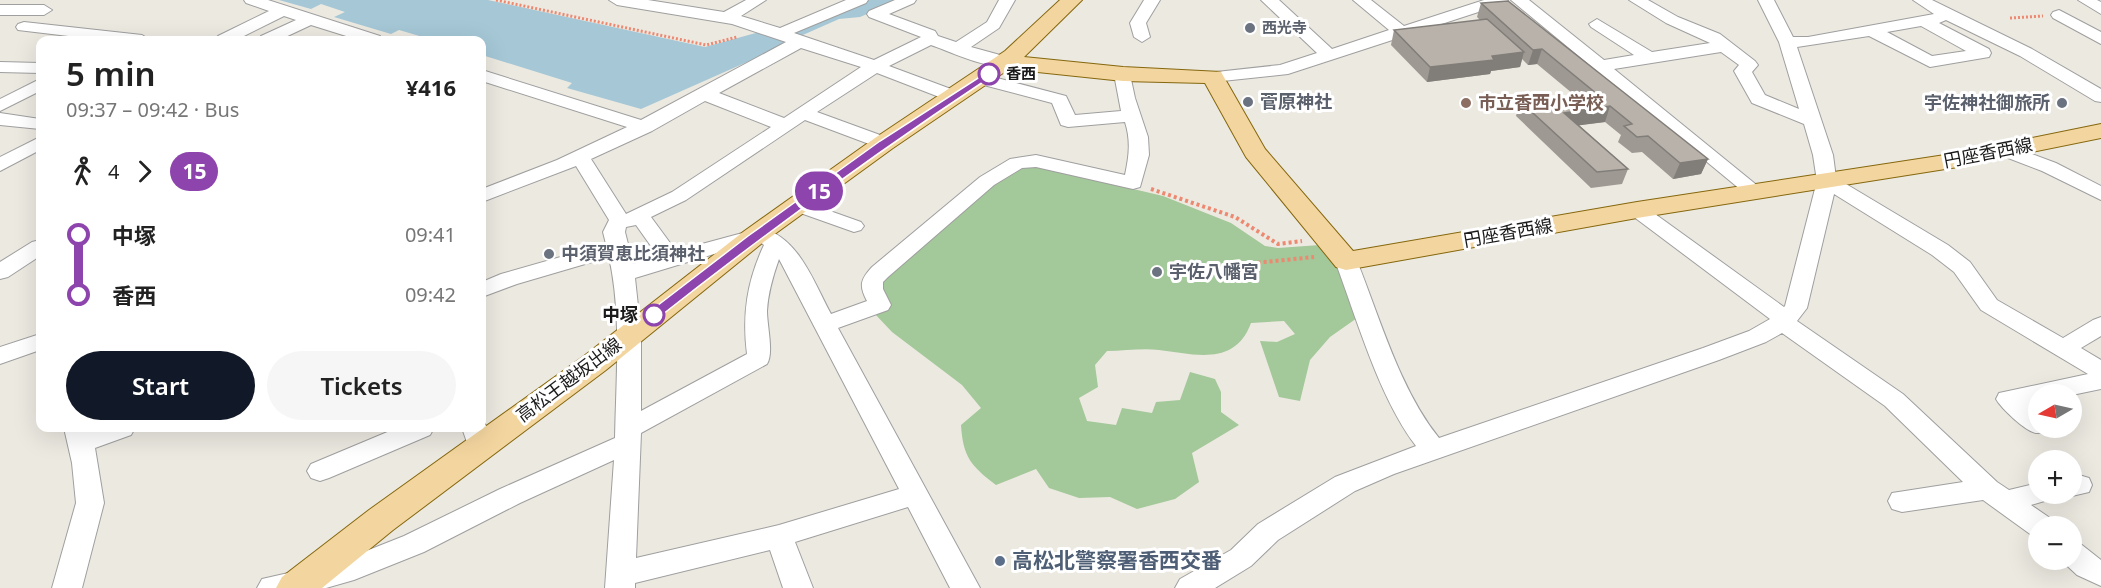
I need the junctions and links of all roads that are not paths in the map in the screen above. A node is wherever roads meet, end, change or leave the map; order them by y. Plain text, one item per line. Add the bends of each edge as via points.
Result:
1 (252, 0) edge
2 (617, 0) edge
3 (758, 0) edge
4 (860, 0) edge
5 (908, 0) edge
6 (1007, 0) edge
7 (1072, 0) edge
8 (1152, 0) edge
9 (1269, 0) edge
10 (1361, 0) edge
11 (1500, 0) edge
12 (1519, 0) edge
13 (1637, 0) edge
14 (1766, 0) edge
15 (1922, 0) edge
16 (2048, 0) edge
17 (2086, 0) edge
18 (2101, 9) edge
19 (0, 10) edge
20 (44, 10) dead end
21 (281, 11) junction
22 (1947, 17) junction
23 (726, 18) junction
24 (308, 20) junction
25 (1925, 22) junction
26 (1597, 24) dead end
27 (24, 27) dead end
28 (1662, 29) dead end
29 (1872, 31) junction
30 (1403, 33) junction
31 (785, 35) junction
32 (106, 36) edge
33 (232, 36) edge
34 (275, 36) edge
35 (361, 36) edge
36 (1142, 37) dead end
37 (2100, 38) edge
38 (930, 39) junction
39 (1787, 42) junction
40 (1724, 46) junction
41 (958, 49) junction
42 (1695, 50) junction
43 (1330, 56) junction
44 (1649, 58) junction
45 (1005, 62) junction
46 (875, 66) junction
47 (1599, 66) junction
48 (0, 67) edge
49 (36, 69) edge
50 (1122, 74) junction
51 (486, 76) edge
52 (1213, 77) junction
53 (982, 79) junction
54 (36, 86) edge
55 (704, 94) junction
56 (953, 96) junction
57 (2101, 97) edge
58 (0, 106) edge
59 (802, 113) junction
60 (1131, 117) junction
61 (0, 118) edge
62 (1812, 121) junction
63 (36, 123) edge
64 (784, 125) junction
65 (645, 127) junction
66 (2101, 131) edge
67 (884, 143) junction
68 (36, 146) edge
69 (2002, 149) junction
70 (581, 158) junction
71 (0, 165) edge
72 (1827, 181) junction
73 (1754, 191) junction
74 (486, 194) edge
75 (2101, 194) edge
76 (799, 206) junction
77 (1637, 210) junction
78 (630, 218) junction
79 (854, 226) dead end
80 (763, 238) junction
81 (616, 248) junction
82 (36, 249) edge
83 (1339, 251) junction
84 (36, 259) edge
85 (672, 260) junction
86 (2, 270) edge
87 (624, 274) junction
88 (486, 288) edge
89 (1785, 321) junction
90 (825, 324) junction
91 (2101, 325) edge
92 (629, 334) junction
93 (36, 343) edge
94 (2064, 348) junction
95 (0, 356) edge
96 (2101, 371) edge
97 (2101, 380) edge
98 (2081, 384) edge
99 (2028, 395) edge
100 (2028, 416) edge
101 (97, 432) edge
102 (412, 432) edge
103 (486, 432) edge
104 (79, 435) edge
105 (628, 436) junction
106 (478, 437) edge
107 (1434, 450) junction
108 (320, 471) dead end
109 (917, 494) junction
110 (2028, 494) edge
111 (1998, 495) junction
112 (1902, 501) dead end
113 (2028, 517) edge
114 (779, 536) junction
115 (2082, 563) edge
116 (2101, 574) edge
117 (621, 581) edge
118 (300, 584) edge
119 (67, 588) edge
120 (272, 588) edge
121 (798, 588) edge
122 (965, 588) edge
123 (1190, 588) edge

1 - 21 street
2 - 23 street
3 - 23 street
4 - 31 street
5 - 38 street via 875,14 929,34
6 - 41 street via 993,25
7 - 45 main road, 高松王越坂出線
8 - 36 street via 1138,22
9 - 43 street via 1290,15
10 - 30 street
11 - 30 street
12 - 47 street
13 - 40 street
14 - 39 street
15 - 22 street
16 - 37 street
17 - 18 street
19 - 20 street
21 - 24 street
21 - 33 street
22 - 25 street
22 - 57 street via 1999,38
23 - 31 street
24 - 34 street
24 - 35 street
25 - 29 street
25 - 29 street via 1983,52 1930,62
26 - 44 street
27 - 32 street
28 - 42 street
29 - 39 street
30 - 43 street
31 - 46 street
31 - 55 street
38 - 41 street
38 - 46 street
39 - 62 street
40 - 42 street
40 - 62 street via 1749,65 1743,71 1758,99
41 - 45 street
42 - 44 street
43 - 52 street via 1282,70
44 - 47 street
45 - 50 main road
45 - 53 main road, 高松王越坂出線
46 - 56 street
46 - 59 street
47 - 73 street
48 - 49 street
50 - 52 main road
50 - 60 street
51 - 65 street
52 - 83 main road via 1255,152
53 - 56 main road, 高松王越坂出線
53 - 60 street via 1060,100 1068,121
54 - 58 street
55 - 64 street
55 - 65 street
56 - 67 main road, 高松王越坂出線
59 - 64 street
59 - 67 street
60 - 90 street via 1139,137 1133,183 1036,161 1006,167 879,272 872,281 872,290 880,305
61 - 63 street
62 - 72 street
64 - 78 street via 679,196
65 - 70 street
66 - 69 main road, 円座香西線
67 - 76 main road, 高松王越坂出線
68 - 71 street
69 - 72 main road, 円座香西線
69 - 75 street via 2049,167
70 - 74 street
70 - 78 street
72 - 73 main road, 円座香西線
72 - 89 street via 1796,308
72 - 94 street via 1941,250 1962,267 1989,306
73 - 77 main road, 円座香西線
76 - 79 street
76 - 80 main road, 高松王越坂出線
77 - 83 main road, 円座香西線
77 - 89 street
78 - 81 street via 615,226
78 - 85 street
80 - 85 street
80 - 90 street via 789,257
80 - 92 main road, 高松王越坂出線
80 - 105 street via 767,260 757,294 754,326 759,358
81 - 87 street
81 - 88 street
82 - 86 street
83 - 107 street via 1414,425
84 - 86 street
85 - 87 street
87 - 92 street
89 - 107 street via 1711,354
89 - 111 street via 1894,400
90 - 109 street
91 - 94 street
92 - 103 main road, 高松王越坂出線 via 595,363
92 - 105 street
93 - 95 street
94 - 96 street
97 - 98 street
99 - 100 street via 2008,399
101 - 104 street
102 - 108 street
104 - 119 street via 90,503
105 - 117 street
105 - 118 street via 414,544 344,572
106 - 118 main road, 高松王越坂出線
107 - 123 street via 1344,484 1268,532 1241,558
109 - 114 street
109 - 122 street
110 - 111 street
111 - 112 street
111 - 113 street
114 - 117 street
114 - 121 street
115 - 116 street
118 - 120 street

